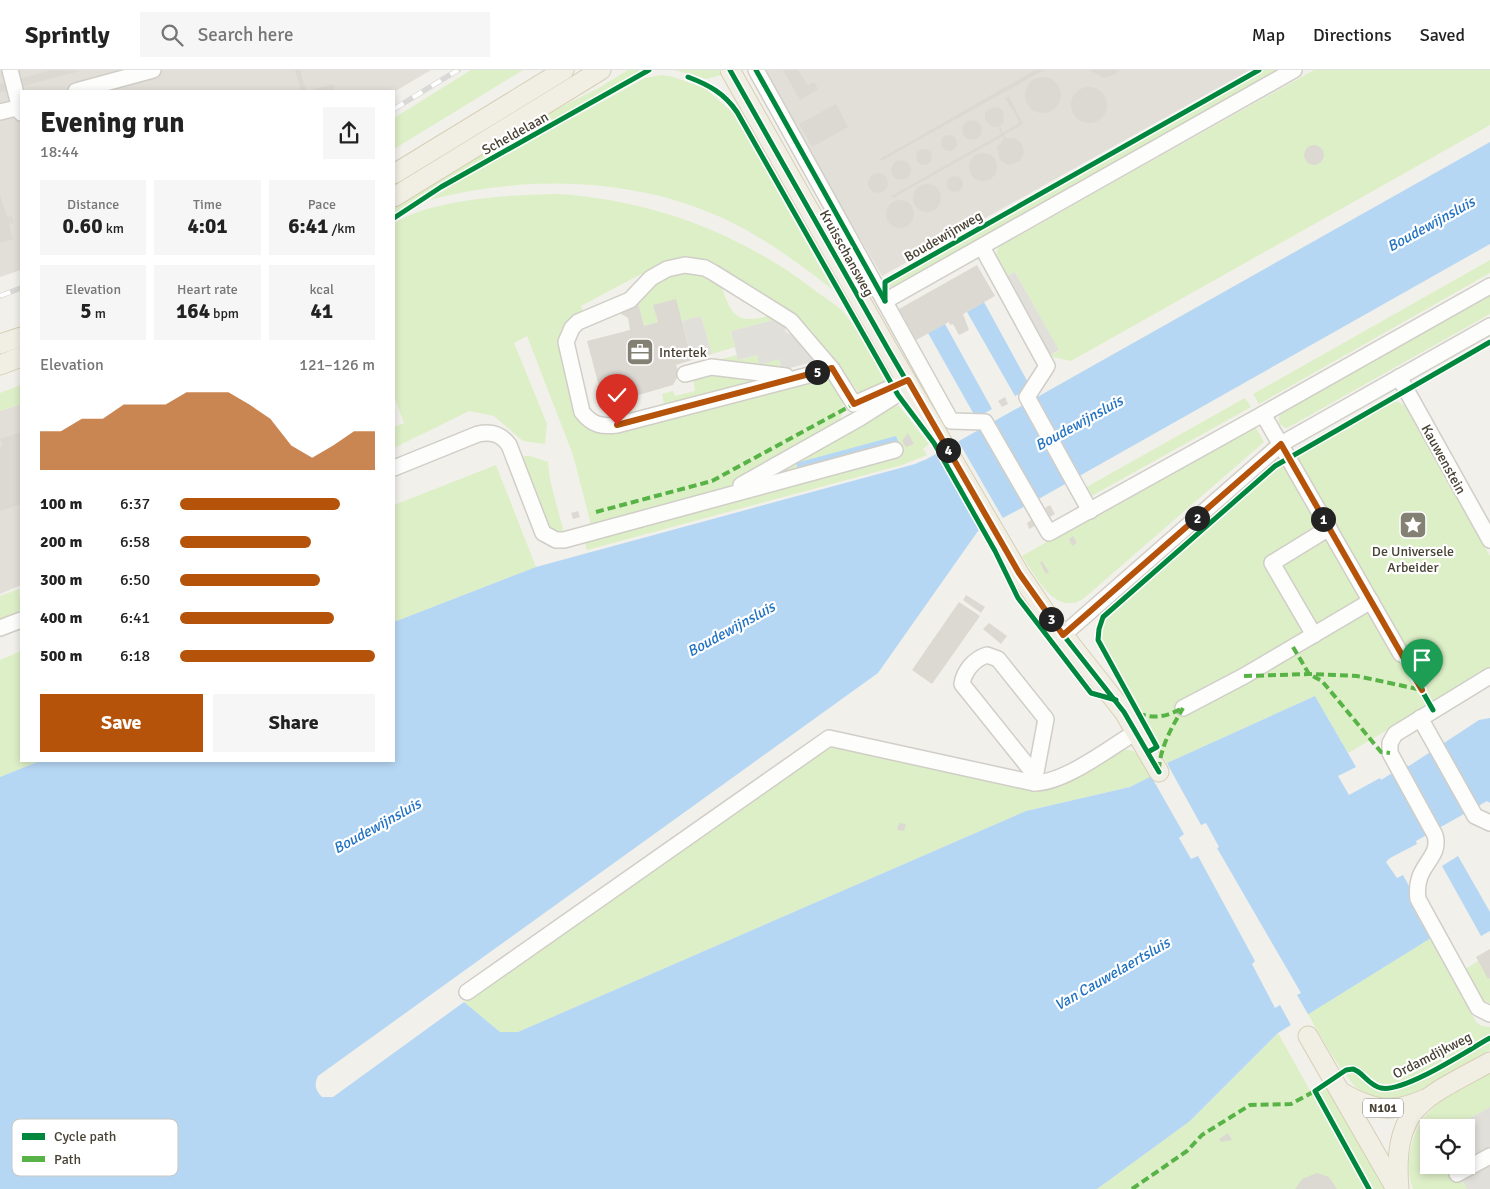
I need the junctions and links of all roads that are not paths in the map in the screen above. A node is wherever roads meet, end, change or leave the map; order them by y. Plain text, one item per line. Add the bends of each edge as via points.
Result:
1 (10, 70) edge
2 (153, 70) edge
3 (564, 70) edge
4 (602, 70) edge
5 (756, 70) edge
6 (1294, 70) edge
7 (734, 71) edge
8 (80, 90) edge
9 (20, 105) edge
10 (20, 109) edge
11 (0, 112) edge
12 (395, 173) edge
13 (395, 196) edge
14 (982, 247) junction
15 (1490, 286) edge
16 (884, 301) junction
17 (1490, 326) edge
18 (20, 336) edge
19 (0, 344) edge
20 (20, 357) edge
21 (0, 365) edge
22 (832, 368) junction
23 (685, 374) dead end
24 (795, 377) junction
25 (1399, 377) junction
26 (910, 383) junction
27 (1263, 414) junction
28 (1281, 444) junction
29 (895, 450) dead end
30 (395, 468) edge
31 (723, 495) junction
32 (1090, 511) junction
33 (1329, 528) junction
34 (1490, 540) edge
35 (1371, 601) junction
36 (20, 620) edge
37 (0, 628) edge
38 (1314, 634) junction
39 (1063, 635) junction
40 (1401, 654) dead end
41 (1490, 676) edge
42 (1182, 708) dead end
43 (1420, 718) junction
44 (1136, 732) junction
45 (1159, 772) dead end
46 (1035, 779) junction
47 (1490, 823) edge
48 (467, 992) dead end
49 (1490, 1014) edge
50 (1308, 1036) dead end
51 (1490, 1062) edge
52 (1341, 1092) junction
53 (1426, 1098) junction
54 (1490, 1156) edge
55 (1475, 1164) edge
56 (1398, 1189) edge

1 - 9 street
2 - 8 street
3 - 12 main road, Scheldelaan
4 - 13 main road, Scheldelaan
5 - 16 street
6 - 14 street, Boudewijnweg
7 - 26 main road, Kruisschansweg via 876,328
10 - 11 street
14 - 16 street, Boudewijnweg
14 - 32 street via 1047,366 1026,397
15 - 27 street
16 - 32 street via 951,420 985,422 1049,534
17 - 25 street
18 - 19 main road
20 - 21 main road
22 - 24 street
22 - 24 street via 803,333 777,311 705,268 685,265 658,273 630,300 578,322 566,342 582,412 588,420 605,426
22 - 26 street via 854,404
23 - 24 street via 711,367
25 - 28 street
25 - 34 street, Kauwenstein
26 - 31 street via 860,418
26 - 39 main road, Kruisschansweg via 1003,546
27 - 28 street
27 - 32 street
28 - 33 street
28 - 39 street
29 - 31 street
30 - 31 street via 478,434 503,437 509,445 540,528 556,540
33 - 35 street
33 - 38 street via 1272,563
35 - 38 street
35 - 40 street
36 - 37 street
38 - 42 street
39 - 44 main road, Kruisschansweg via 1116,700
41 - 43 street
43 - 47 street via 1475,816
43 - 49 street via 1395,734 1390,743 1390,753 1437,843 1420,872 1416,887 1418,899 1478,1008
44 - 45 main road, Kruisschansweg
44 - 46 street via 1061,777 1043,783
46 - 46 street via 1046,719 998,659 994,656 981,657 967,670 962,684
46 - 48 street via 828,738
50 - 52 main road
51 - 53 main road, N101
52 - 53 main road, N101 via 1370,1107 1386,1109 1400,1108
52 - 56 main road
53 - 56 main road, N101 via 1406,1125 1400,1140
54 - 55 street

